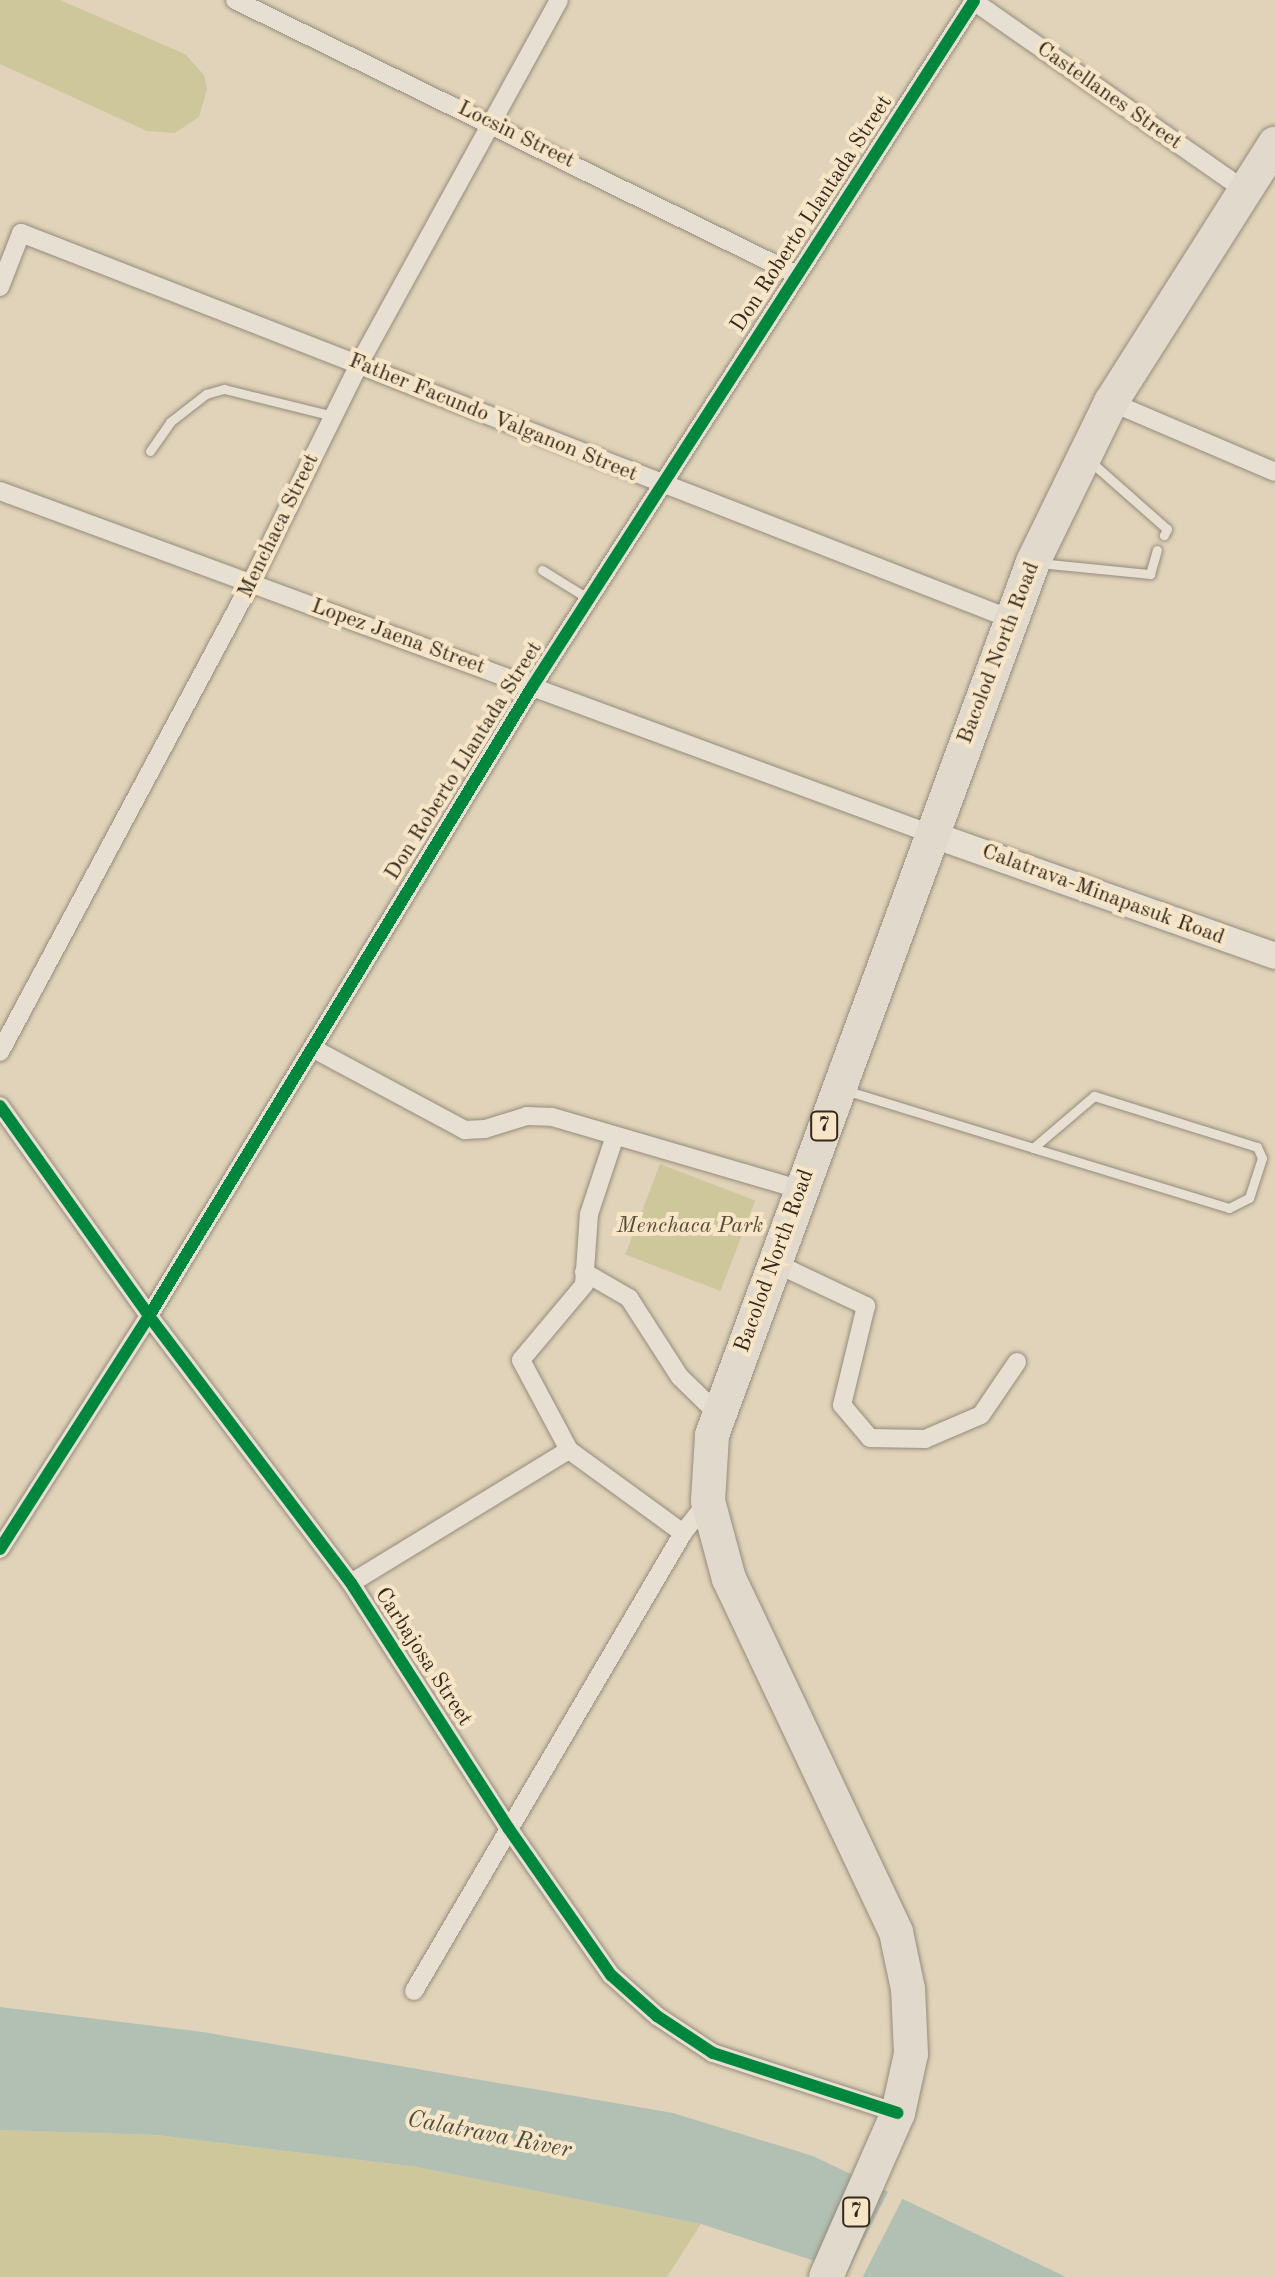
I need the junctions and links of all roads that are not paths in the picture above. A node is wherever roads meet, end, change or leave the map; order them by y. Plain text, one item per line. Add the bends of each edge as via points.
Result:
1 (235, 0) edge
2 (559, 0) edge
3 (973, 1) edge
4 (490, 121) junction
5 (1275, 144) edge
6 (1246, 191) junction
7 (795, 274) junction
8 (0, 287) edge
9 (359, 364) junction
10 (1111, 402) junction
11 (333, 416) junction
12 (150, 451) dead end
13 (1083, 454) junction
14 (1275, 472) edge
15 (661, 486) junction
16 (0, 491) edge
17 (1164, 535) dead end
18 (1157, 550) dead end
19 (1033, 562) junction
20 (542, 570) dead end
21 (251, 583) junction
22 (589, 599) junction
23 (1011, 619) junction
24 (532, 687) junction
25 (931, 834) junction
26 (1275, 956) edge
27 (312, 1048) junction
28 (0, 1052) edge
29 (838, 1088) junction
30 (0, 1106) edge
31 (615, 1136) junction
32 (1033, 1148) junction
33 (801, 1190) junction
34 (775, 1263) junction
35 (584, 1272) junction
36 (149, 1316) junction
37 (1017, 1362) dead end
38 (719, 1415) junction
39 (569, 1450) junction
40 (708, 1501) junction
41 (683, 1533) junction
42 (0, 1549) edge
43 (351, 1583) junction
44 (509, 1829) junction
45 (414, 1991) dead end
46 (898, 2113) junction
47 (826, 2277) edge

1 - 4 street, Locsin Street
2 - 4 street, Menchaca Street
3 - 6 street, Castellanes Street
3 - 7 street, Don Roberto Llantada Street
4 - 7 street, Locsin Street
4 - 9 street, Menchaca Street
5 - 6 highway, Bacolod North Road / 7
6 - 10 highway, Bacolod North Road / 7
7 - 15 street, Don Roberto Llantada Street
8 - 9 street, Father Facundo Valganon Street via 21,233
9 - 11 street, Menchaca Street
9 - 15 street, Father Facundo Valganon Street
10 - 13 highway, Bacolod North Road / 7
10 - 14 street
11 - 12 lane via 224,389 206,394 170,422
11 - 21 street, Menchaca Street
13 - 17 lane via 1167,529
13 - 19 highway, Bacolod North Road / 7
15 - 22 street, Don Roberto Llantada Street
15 - 23 street, Father Facundo Valganon Street
16 - 21 street, Lopez Jaena Street
18 - 19 lane via 1150,574
19 - 23 highway, Bacolod North Road / 7
20 - 22 lane
21 - 24 street, Lopez Jaena Street
21 - 28 street, Menchaca Street
22 - 24 street, Don Roberto Llantada Street
23 - 25 highway, Bacolod North Road / 7
24 - 25 street, Lopez Jaena Street
24 - 27 street, Don Roberto Llantada Street
25 - 26 main road, Calatrava-Minapasuk Road
25 - 29 highway, Bacolod North Road / 7
27 - 31 street via 465,1130 527,1116 552,1117
27 - 36 street, Don Roberto Llantada Street
29 - 32 lane
29 - 33 highway, Bacolod North Road / 7
30 - 36 street, Carbajosa Street
31 - 33 street
31 - 35 street via 589,1214
32 - 32 lane via 1229,1208 1249,1198 1262,1158 1257,1147 1094,1096
33 - 34 highway, Bacolod North Road / 7
34 - 37 street via 866,1306 842,1405 870,1438 925,1439 981,1415
34 - 38 highway, Bacolod North Road / 7
35 - 38 street via 629,1298 680,1377
35 - 39 street via 584,1285 521,1360
36 - 42 street, Don Roberto Llantada Street
36 - 43 street, Carbajosa Street
38 - 40 highway, Bacolod North Road / 7 via 712,1435
39 - 41 street
39 - 43 street
40 - 41 street
40 - 46 highway, Bacolod North Road / 7 via 729,1579 896,1932 908,1989 911,2054
41 - 44 street
43 - 44 street, Carbajosa Street
44 - 45 street
44 - 46 street, Carbajosa Street via 611,1975 657,2016 713,2053
46 - 47 highway, Bacolod North Road / 7

